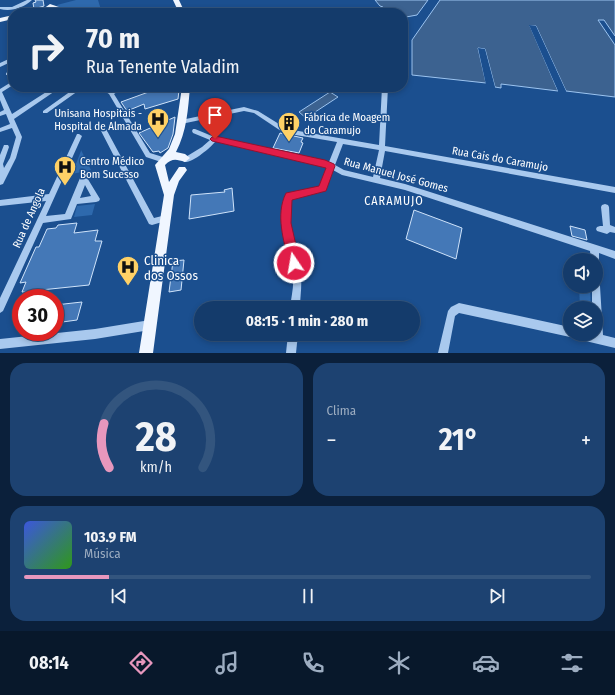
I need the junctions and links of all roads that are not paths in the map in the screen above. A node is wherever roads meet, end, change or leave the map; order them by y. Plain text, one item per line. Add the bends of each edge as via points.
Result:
1 (30, 0) edge
2 (12, 8) edge
3 (0, 92) edge
4 (50, 92) edge
5 (74, 92) edge
6 (185, 92) edge
7 (385, 92) edge
8 (111, 93) edge
9 (8, 112) junction
10 (45, 112) dead end
11 (0, 114) edge
12 (11, 118) junction
13 (181, 122) junction
14 (14, 125) junction
15 (102, 127) dead end
16 (0, 130) edge
17 (195, 131) dead end
18 (79, 136) dead end
19 (215, 139) junction
20 (178, 140) junction
21 (341, 141) junction
22 (6, 148) dead end
23 (382, 149) junction
24 (164, 162) junction
25 (184, 163) junction
26 (331, 166) junction
27 (1, 180) edge
28 (376, 180) junction
29 (615, 190) edge
30 (169, 195) junction
31 (51, 197) junction
32 (75, 201) dead end
33 (0, 203) edge
34 (605, 207) dead end
35 (166, 218) junction
36 (40, 220) junction
37 (615, 230) edge
38 (594, 248) junction
39 (594, 253) edge
40 (615, 255) edge
41 (295, 301) edge
42 (0, 308) edge
43 (150, 325) junction
44 (563, 330) edge
45 (292, 341) edge
46 (603, 341) edge
47 (0, 344) edge
48 (615, 346) edge
49 (146, 353) edge
50 (291, 353) edge
51 (444, 353) edge

1 - 2 street
3 - 9 street
4 - 12 street
5 - 10 street
6 - 13 main road
7 - 23 street
8 - 24 street via 146,152 152,158
9 - 11 street
9 - 12 street
12 - 14 street
13 - 20 main road
13 - 21 street, Rua Cais do Caramujo via 252,109 280,129
14 - 16 street
14 - 27 street via 19,137 13,158
15 - 35 street via 152,222
17 - 19 street, Rua Manuel José Gomes
18 - 31 street, Rua de Angola
19 - 25 street
19 - 26 street, Rua Manuel José Gomes
20 - 24 main road
20 - 25 main road
21 - 23 street, Rua Cais do Caramujo
21 - 26 street
22 - 27 street via 0,164
23 - 28 street
23 - 29 street, Rua Cais do Caramujo
24 - 25 main road via 176,155
24 - 25 main road via 165,173 172,174
24 - 30 main road
25 - 30 main road
26 - 28 street, Rua Manuel José Gomes via 342,172
26 - 41 street via 322,189 289,196 287,200 286,223 297,277
28 - 38 street, Rua Manuel José Gomes
30 - 35 main road
31 - 33 street
31 - 36 street, Rua de Angola
32 - 36 street via 68,217
34 - 37 street via 603,228
35 - 43 main road
36 - 42 street, Rua de Angola
38 - 39 street
38 - 40 street, Rua Manuel José Gomes
43 - 47 street via 95,334
43 - 49 main road
44 - 51 street via 459,308 450,314
45 - 50 street
46 - 48 street

